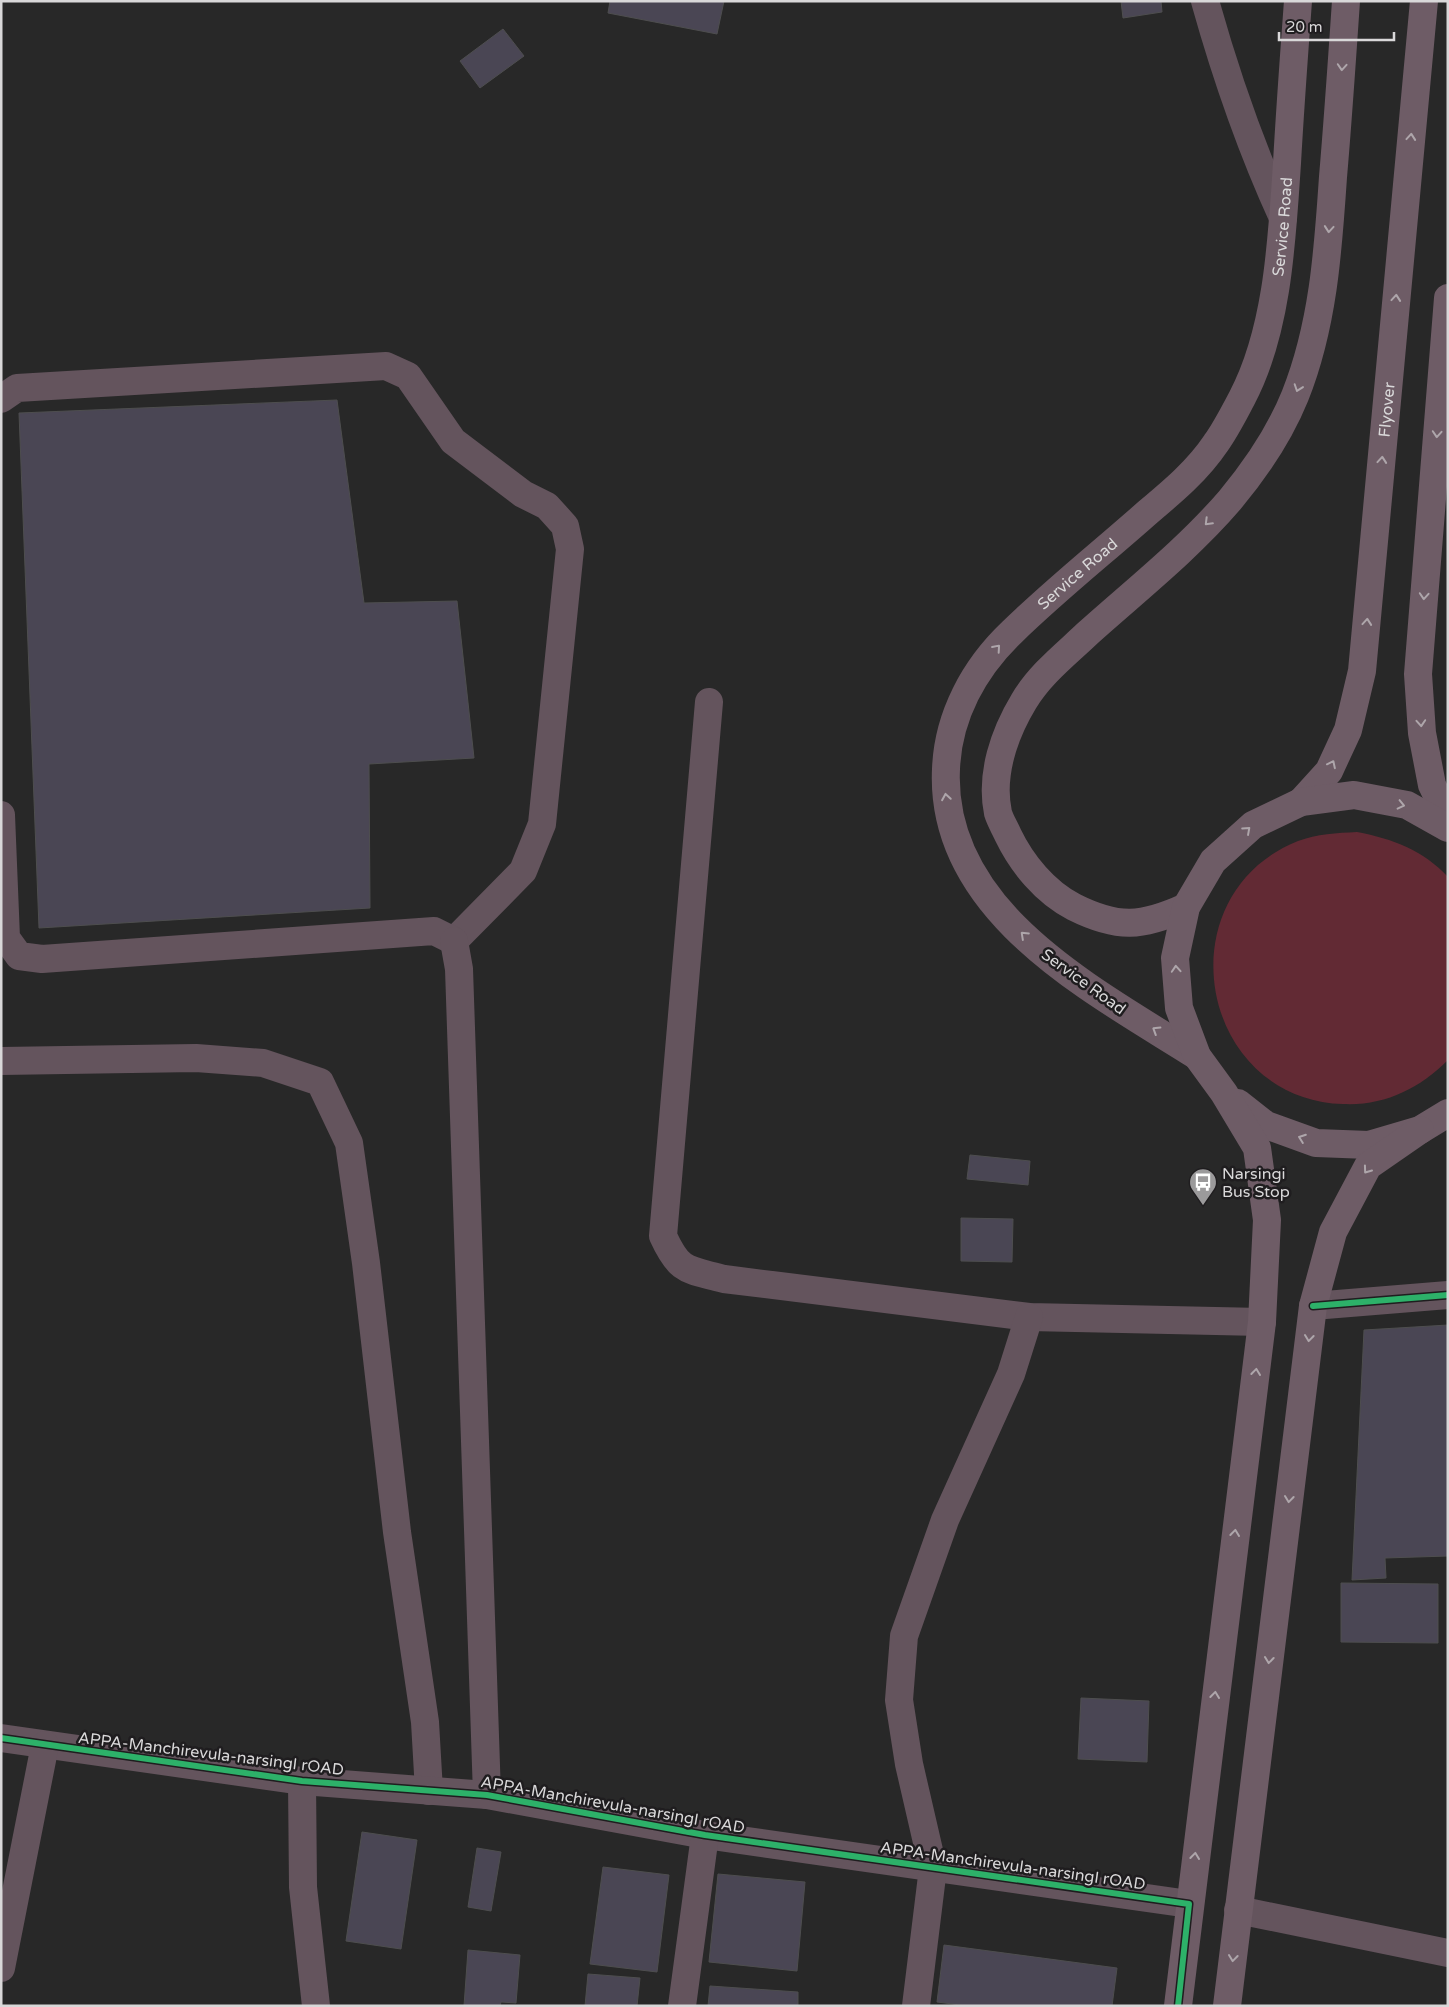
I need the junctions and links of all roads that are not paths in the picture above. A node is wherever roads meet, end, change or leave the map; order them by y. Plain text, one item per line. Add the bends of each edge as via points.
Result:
1 (1205, 1) edge
2 (1298, 1) edge
3 (1346, 1) edge
4 (1424, 1) edge
5 (1283, 218) junction
6 (1448, 298) edge
7 (1, 399) edge
8 (709, 702) dead end
9 (1301, 802) junction
10 (1, 815) edge
11 (1448, 818) edge
12 (1448, 828) edge
13 (1186, 907) junction
14 (454, 941) junction
15 (1197, 1056) junction
16 (1, 1061) edge
17 (1224, 1093) junction
18 (1448, 1113) edge
19 (1420, 1130) junction
20 (1448, 1295) edge
21 (1313, 1306) junction
22 (1029, 1318) junction
23 (1262, 1322) junction
24 (1, 1738) edge
25 (45, 1745) junction
26 (302, 1781) junction
27 (429, 1791) junction
28 (487, 1795) junction
29 (705, 1835) junction
30 (934, 1868) junction
31 (1189, 1904) junction
32 (1238, 1910) junction
33 (1448, 1953) edge
34 (1, 1968) edge
35 (316, 2006) edge
36 (682, 2006) edge
37 (916, 2006) edge
38 (1178, 2006) edge
39 (1227, 2006) edge

1 - 5 street via 1223,66 1256,158
2 - 5 main road, Service Road
3 -> 13 main road via 1324,286 1313,346 1294,398 1266,451 1229,501 1192,539 1049,669 1025,699 1005,739 996,779 999,814 1014,848 1036,878 1062,900 1094,916 1127,924 1158,920
9 -> 4 main road, Flyover via 1329,771 1348,730 1362,671
15 -> 5 main road, Service Road via 1066,971 988,899 967,867 952,829 945,790 947,745 961,702 983,664 1011,632 1183,482 1215,444 1244,394 1264,338
6 -> 11 main road via 1418,674 1422,733 1432,785
7 - 14 street via 17,388 386,366 408,376 454,441 524,494 547,506 565,526 570,549 542,824 523,871
8 - 22 street via 664,1236 674,1259 686,1269 724,1279
9 -> 12 main road via 1354,795 1407,805
13 -> 9 main road via 1213,861 1253,824
10 - 14 street via 6,938 19,956 42,959 434,931
15 -> 13 main road via 1179,1008 1175,958
14 - 28 street via 459,969
15 - 17 main road
16 - 27 street via 196,1058 263,1063 320,1082 349,1143 397,1532 425,1722
19 -> 17 main road via 1369,1145 1316,1143 1266,1125
17 - 23 main road via 1257,1148 1267,1220
18 - 19 main road
19 -> 21 main road via 1368,1166 1333,1232
20 - 21 street
21 -> 32 main road
22 - 23 street
22 - 30 street via 1011,1374 945,1520 904,1636 899,1700 909,1764
31 -> 23 main road
24 - 25 street, APPA-Manchirevula-narsingI rOAD
25 - 26 street, APPA-Manchirevula-narsingI rOAD
25 - 34 street
26 - 27 street, APPA-Manchirevula-narsingI rOAD
26 - 35 street via 303,1887
27 - 28 street, APPA-Manchirevula-narsingI rOAD
28 - 29 street, APPA-Manchirevula-narsingI rOAD
29 - 30 street, APPA-Manchirevula-narsingI rOAD
29 - 36 street
30 - 31 street, APPA-Manchirevula-narsingI rOAD
30 - 37 street
31 - 38 main road
32 - 33 street
32 -> 39 main road

